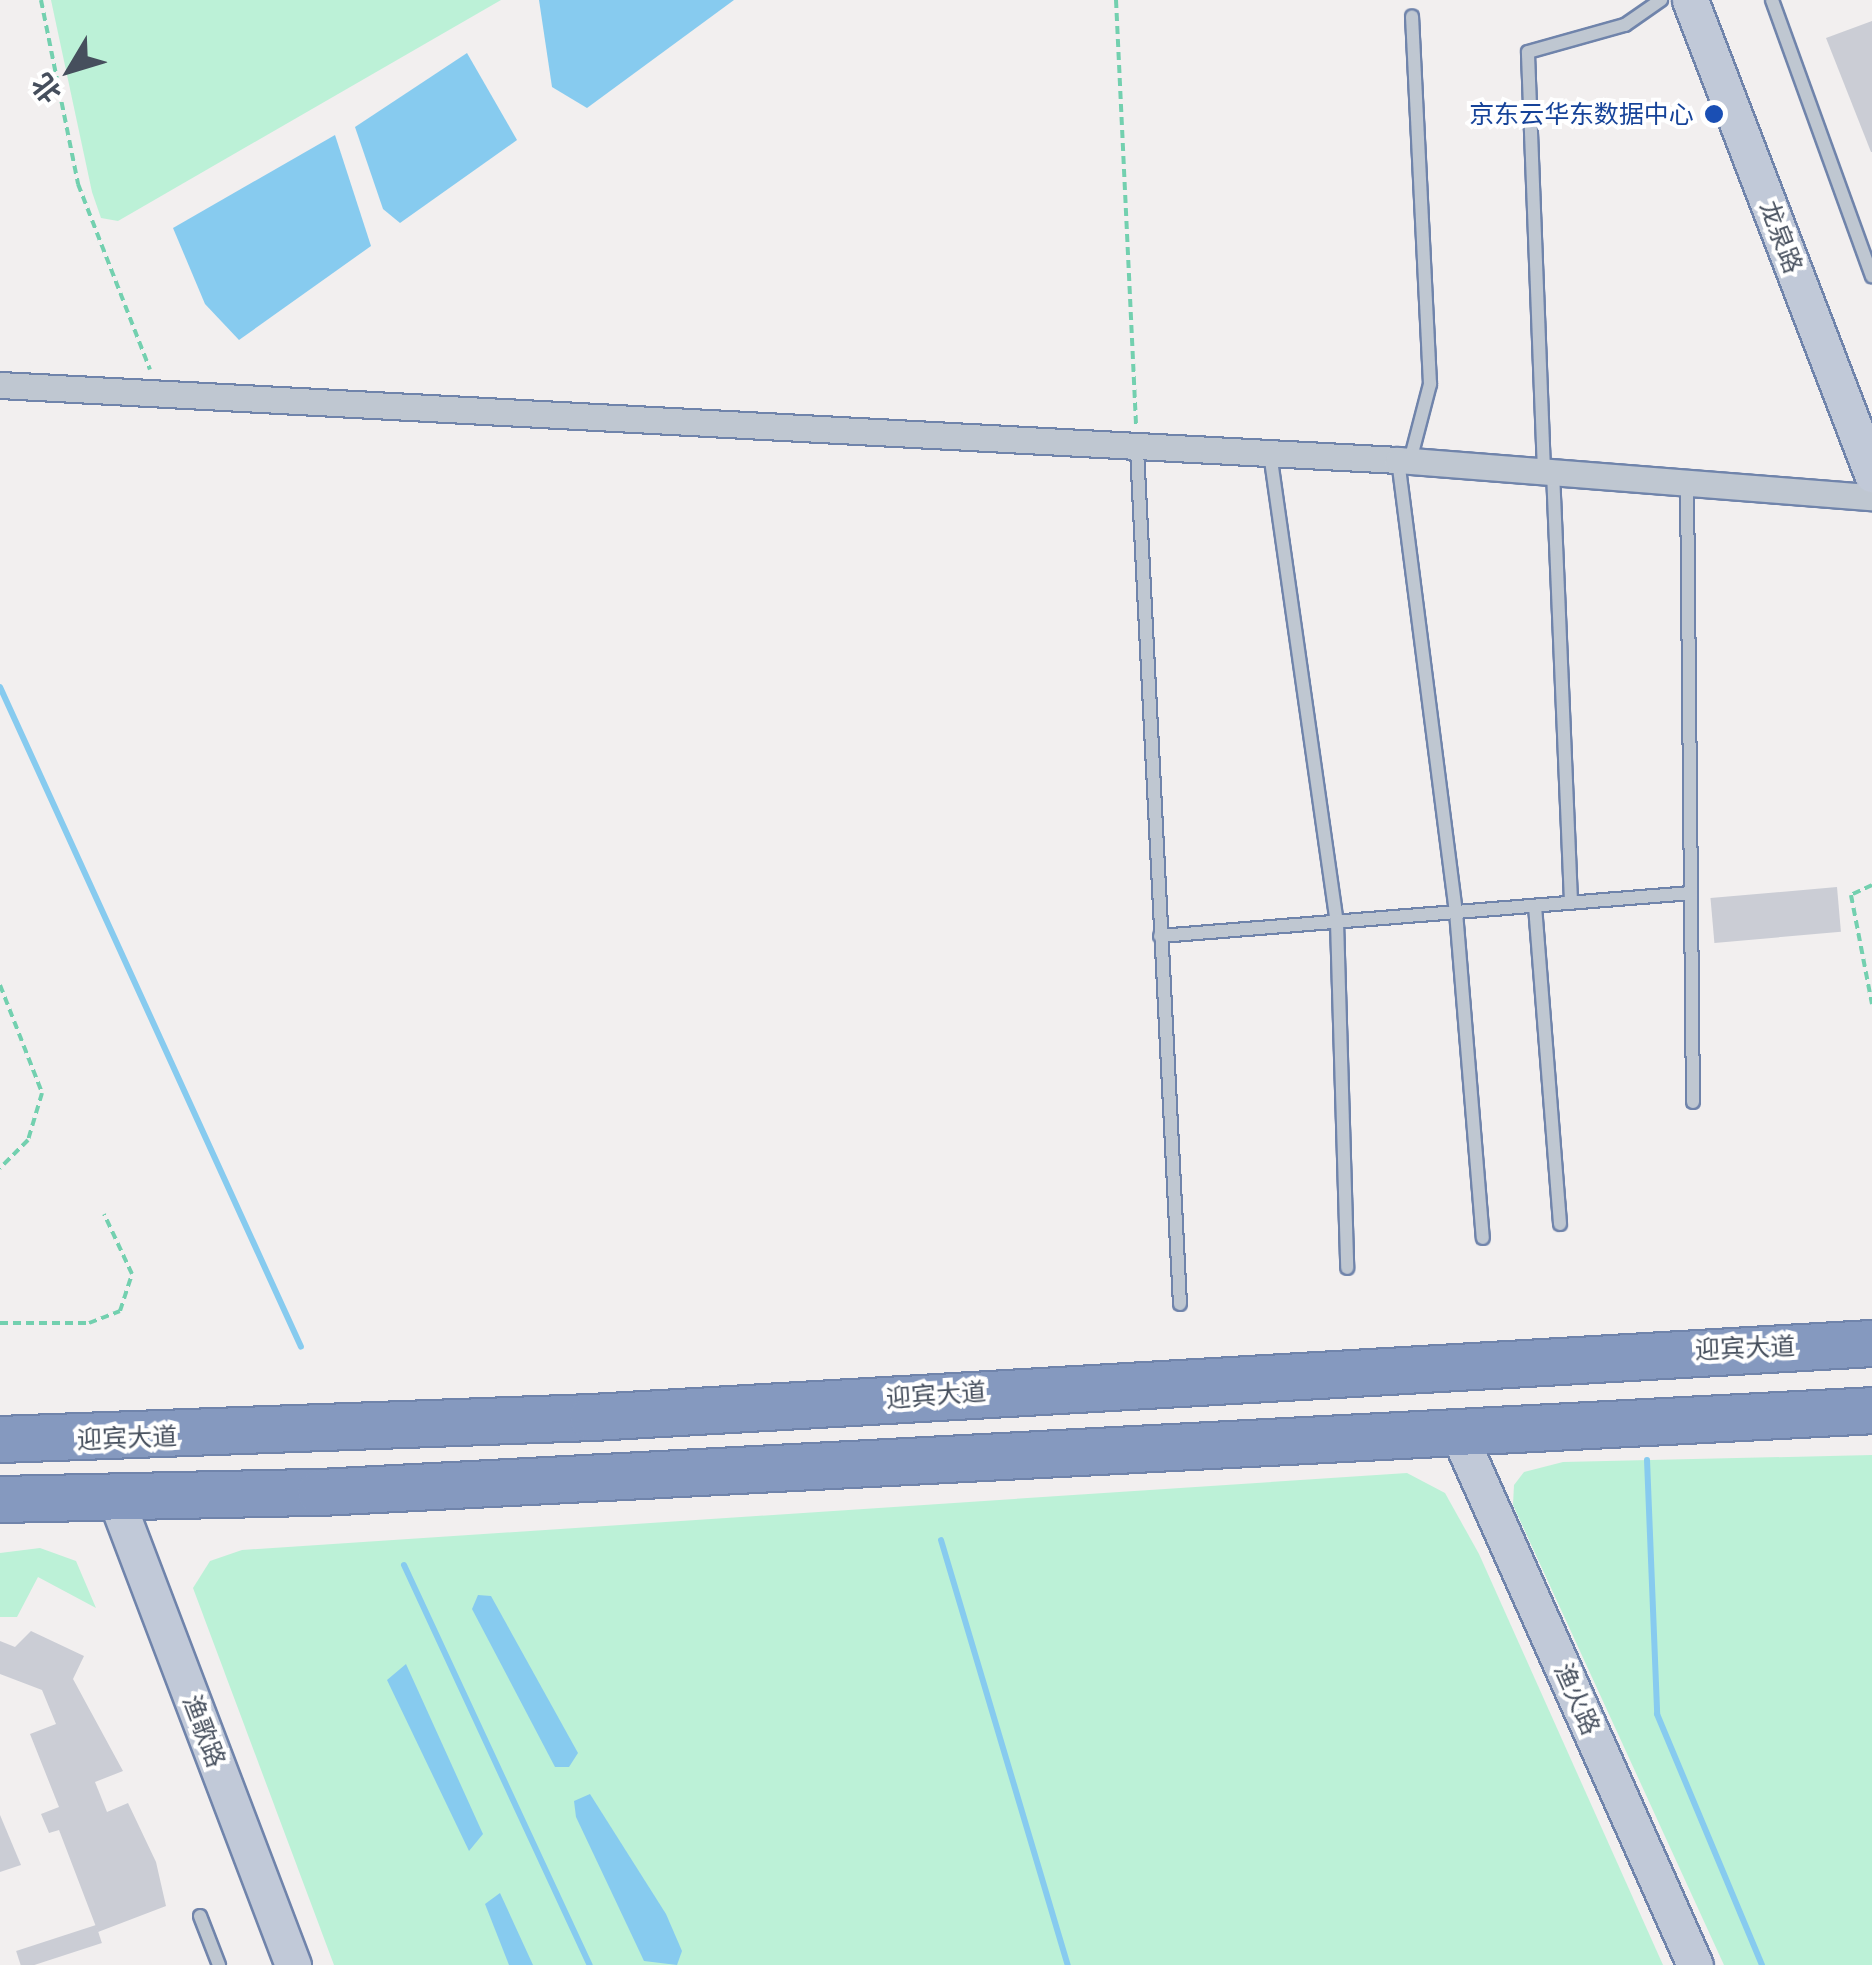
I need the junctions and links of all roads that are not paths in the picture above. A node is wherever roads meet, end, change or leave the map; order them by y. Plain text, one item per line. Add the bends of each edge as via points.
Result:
1 (1661, 0) edge
2 (1690, 0) edge
3 (1772, 0) edge
4 (1412, 16) dead end
5 (1872, 277) edge
6 (0, 385) edge
7 (1865, 434) edge
8 (1137, 450) junction
9 (1270, 453) junction
10 (1404, 460) junction
11 (1548, 472) junction
12 (1872, 474) edge
13 (1687, 482) junction
14 (1872, 496) edge
15 (1691, 894) junction
16 (1571, 903) junction
17 (1535, 906) junction
18 (1456, 912) junction
19 (1336, 922) junction
20 (1160, 936) junction
21 (1693, 1102) dead end
22 (1560, 1224) dead end
23 (1483, 1238) dead end
24 (1347, 1268) dead end
25 (1180, 1304) dead end
26 (1872, 1342) edge
27 (1872, 1410) edge
28 (1458, 1433) junction
29 (0, 1438) edge
30 (115, 1497) junction
31 (0, 1499) edge
32 (200, 1916) dead end
33 (219, 1965) edge
34 (294, 1965) edge
35 (1695, 1965) edge

1 - 11 lane via 1625,25 1528,52
2 - 7 street, 龙泉路
3 - 5 lane
4 - 10 lane via 1430,384
6 - 8 street
7 - 12 street, 龙泉路
8 - 9 street
8 - 20 lane
9 - 10 street
9 - 19 lane
10 - 11 street
10 - 18 lane
11 - 13 street
11 - 16 lane
13 - 14 street
13 - 15 lane
15 - 16 lane
15 - 21 lane
16 - 17 lane
17 - 18 lane
17 - 22 lane
18 - 19 lane
18 - 23 lane
19 - 20 lane
19 - 24 lane
20 - 25 lane
26 - 29 highway, 迎宾大道 via 554,1418
27 - 28 highway
28 - 30 highway
28 - 35 street, 渔火路
30 - 31 highway
30 - 34 street, 渔歌路
32 - 33 lane

